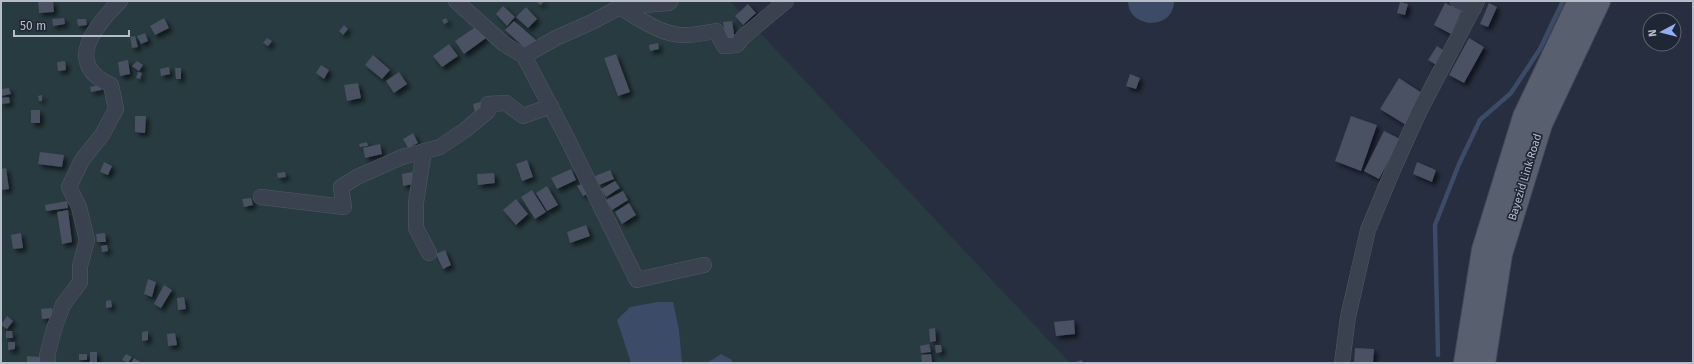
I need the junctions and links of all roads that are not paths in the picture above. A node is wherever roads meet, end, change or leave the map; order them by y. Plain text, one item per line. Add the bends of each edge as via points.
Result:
1 (120, 1) edge
2 (456, 1) edge
3 (671, 1) edge
4 (786, 1) edge
5 (1458, 1) edge
6 (1579, 1) edge
7 (1599, 1) edge
8 (1475, 4) edge
9 (620, 7) junction
10 (524, 56) junction
11 (550, 106) junction
12 (424, 151) junction
13 (261, 197) dead end
14 (429, 253) dead end
15 (704, 265) dead end
16 (48, 363) edge
17 (1342, 363) edge
18 (1465, 363) edge
19 (1484, 363) edge

1 - 16 street via 93,31 86,52 88,66 98,79 111,85 116,108 102,135 82,160 69,187 79,207 87,240 80,266 80,282 64,304 54,329 47,356
2 - 10 street via 504,44
3 - 9 street
4 - 9 street via 737,45 724,46 716,31 684,36 648,24
5 - 8 street
6 - 18 main road, Bayezid Link Road via 1524,117 1483,250
7 - 19 main road, Bayezid Link Road via 1541,124 1501,254
8 - 17 street via 1419,112 1368,230 1348,317
9 - 10 street
10 - 11 street
11 - 12 street via 523,116 506,102 488,104 488,111 465,130 440,147
11 - 15 street via 637,280
12 - 13 street via 402,157 341,187 344,207
12 - 14 street via 416,202 416,228

